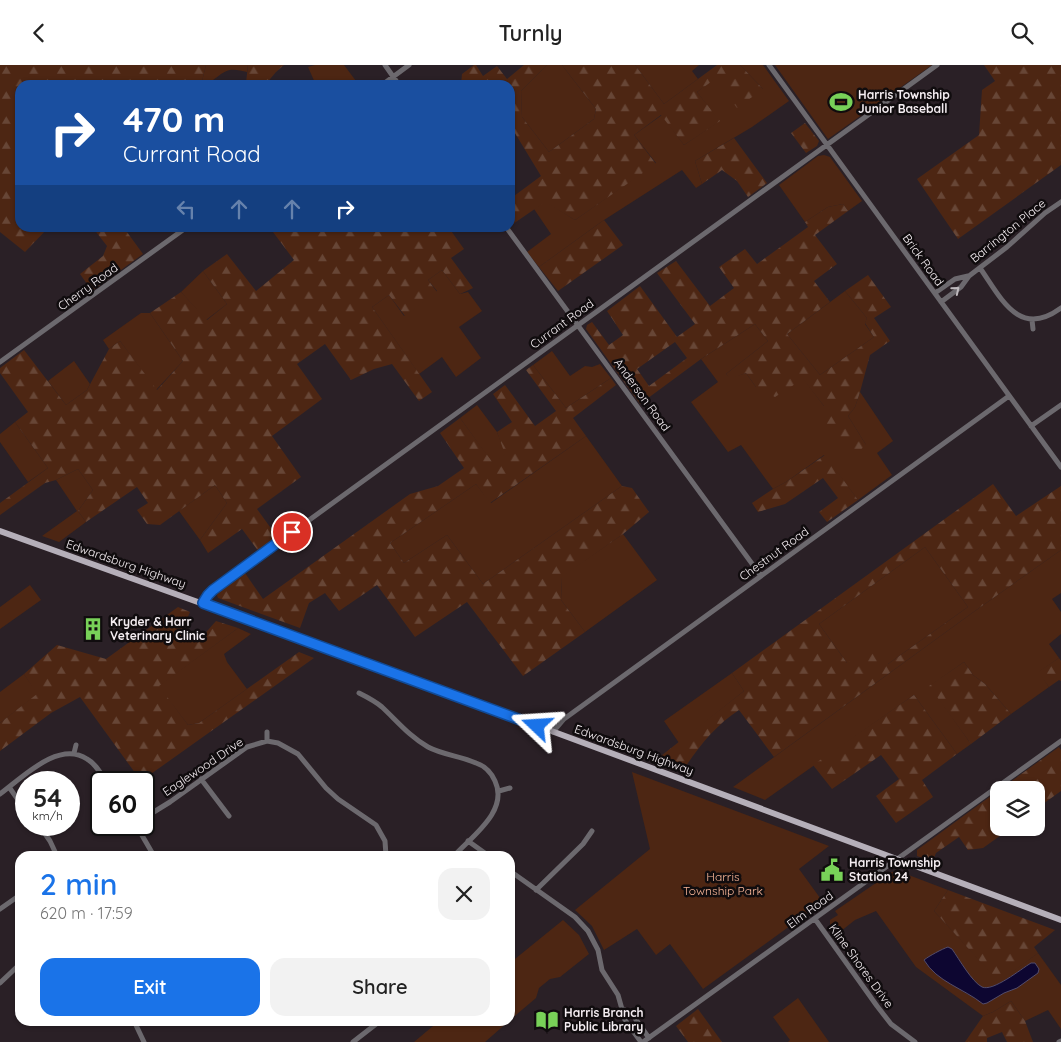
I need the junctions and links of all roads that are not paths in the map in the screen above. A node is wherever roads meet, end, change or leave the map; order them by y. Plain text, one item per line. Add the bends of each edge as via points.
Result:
1 (385, 65) edge
2 (409, 65) edge
3 (769, 65) edge
4 (937, 65) edge
5 (393, 77) junction
6 (389, 80) edge
7 (396, 80) edge
8 (827, 145) junction
9 (1061, 203) edge
10 (180, 232) edge
11 (510, 232) edge
12 (980, 268) junction
13 (969, 276) junction
14 (935, 293) junction
15 (941, 302) junction
16 (1061, 308) edge
17 (1032, 319) junction
18 (578, 325) junction
19 (1033, 329) dead end
20 (0, 362) edge
21 (1009, 396) junction
22 (1061, 405) edge
23 (1031, 426) junction
24 (1061, 467) edge
25 (0, 531) edge
26 (761, 576) junction
27 (203, 603) junction
28 (359, 693) dead end
29 (267, 732) dead end
30 (553, 732) junction
31 (268, 741) junction
32 (1061, 741) edge
33 (76, 745) dead end
34 (74, 753) junction
35 (98, 771) edge
36 (201, 779) junction
37 (9, 787) junction
38 (510, 788) dead end
39 (498, 791) junction
40 (0, 793) edge
41 (15, 795) edge
42 (155, 811) edge
43 (230, 816) dead end
44 (592, 831) dead end
45 (47, 836) edge
46 (142, 836) edge
47 (468, 841) junction
48 (55, 851) edge
49 (151, 851) edge
50 (386, 851) edge
51 (459, 851) edge
52 (483, 851) edge
53 (897, 860) junction
54 (515, 875) edge
55 (536, 890) junction
56 (15, 898) edge
57 (0, 909) edge
58 (815, 919) junction
59 (1061, 920) edge
60 (15, 969) edge
61 (0, 983) edge
62 (623, 1009) junction
63 (136, 1026) edge
64 (374, 1026) edge
65 (649, 1038) junction
66 (144, 1042) edge
67 (353, 1042) edge
68 (642, 1042) edge
69 (916, 1042) edge

1 - 5 street
2 - 5 street
3 - 8 street, Brick Road
4 - 8 street, Currant Road
5 - 6 street
5 - 7 street
8 - 14 street, Brick Road
8 - 18 street, Currant Road
9 - 12 street, Barrington Place
10 - 20 street, Cherry Road
11 - 18 street, Anderson Road
12 - 13 street, Barrington Place
12 - 17 street via 1010,311 1019,317
13 - 14 street, Barrington Place via 955,279
15 -> 13 street, Barrington Place via 962,287
14 - 15 street, Brick Road
15 - 21 street, Brick Road
16 - 17 street via 1050,316
17 - 19 street
18 - 26 street, Anderson Road
18 - 27 street, Currant Road via 232,576
21 - 23 street, Brick Road
21 - 26 street, Chestnut Road
22 - 23 street
23 - 24 street, Brick Road
25 - 27 main road, Edwardsburg Highway
26 - 30 street, Chestnut Road via 564,719
27 - 30 main road, Edwardsburg Highway
28 - 39 street via 380,706 430,749 484,767 491,773
29 - 31 street
30 - 53 main road, Edwardsburg Highway
31 - 36 street, Eaglewood Drive via 247,747
31 - 50 street via 298,754 338,799 376,825 385,841
32 - 53 street, Elm Road
33 - 34 street
34 - 35 street via 88,759
34 - 37 street via 50,758
36 - 42 street, Eaglewood Drive
36 - 43 street
37 - 40 street
37 - 41 street
38 - 39 street
39 - 47 street via 496,810
44 - 55 street
45 - 48 street
46 - 49 street
47 - 51 street
47 - 52 street
53 - 58 street, Elm Road
53 - 59 main road, Edwardsburg Highway
54 - 55 street
55 - 62 street via 575,917 588,931 598,951 602,970
56 - 57 street
58 - 65 street, Elm Road
58 - 69 street, Kline Shores Drive via 891,1024
60 - 61 street
62 - 65 street via 632,1014
62 - 68 street via 625,1020
63 - 66 street
64 - 67 street
65 - 68 street, Elm Road

